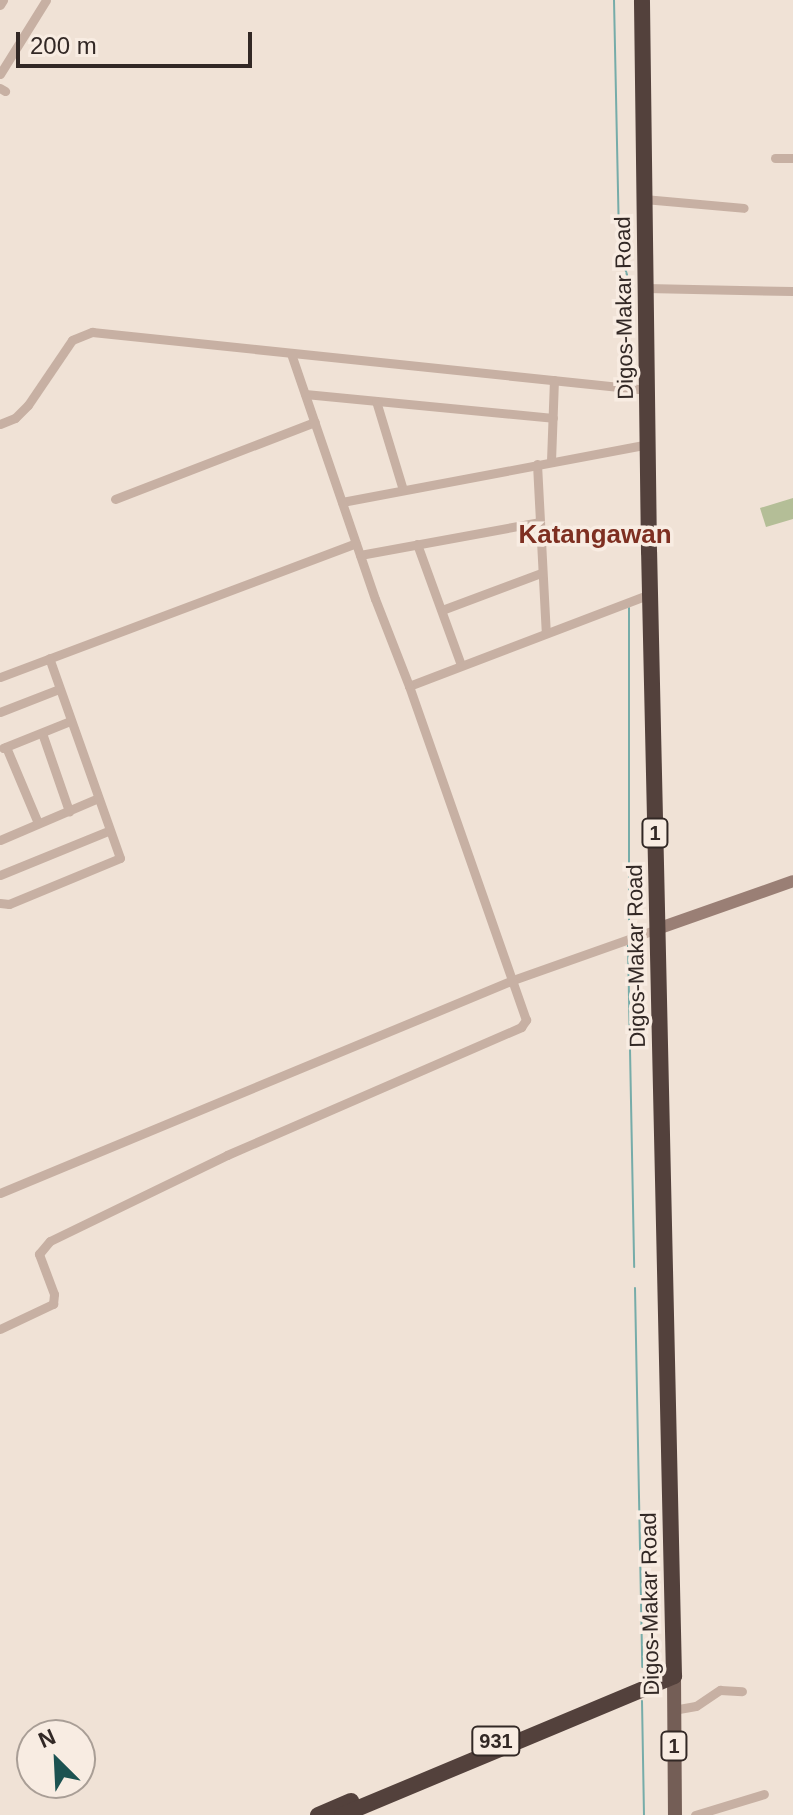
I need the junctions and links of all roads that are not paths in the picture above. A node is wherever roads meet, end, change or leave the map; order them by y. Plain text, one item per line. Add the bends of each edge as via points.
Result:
1 (46, 0) edge
2 (642, 0) edge
3 (0, 74) edge
4 (775, 158) dead end
5 (793, 158) edge
6 (644, 199) junction
7 (744, 208) dead end
8 (646, 288) junction
9 (793, 291) edge
10 (291, 353) junction
11 (554, 380) junction
12 (648, 390) junction
13 (305, 394) junction
14 (376, 401) junction
15 (0, 414) edge
16 (15, 418) junction
17 (553, 418) junction
18 (315, 422) junction
19 (0, 424) edge
20 (648, 444) junction
21 (551, 461) junction
22 (537, 464) junction
23 (403, 490) junction
24 (115, 499) dead end
25 (342, 502) junction
26 (539, 522) junction
27 (356, 543) junction
28 (417, 544) junction
29 (360, 555) junction
30 (541, 573) junction
31 (650, 594) junction
32 (442, 610) junction
33 (546, 633) junction
34 (49, 658) junction
35 (461, 665) junction
36 (0, 677) edge
37 (409, 686) junction
38 (59, 689) junction
39 (0, 712) edge
40 (70, 721) junction
41 (42, 733) junction
42 (3, 748) edge
43 (96, 799) junction
44 (69, 811) junction
45 (38, 823) junction
46 (0, 827) edge
47 (108, 831) junction
48 (2, 839) edge
49 (0, 875) edge
50 (793, 881) edge
51 (0, 903) edge
52 (657, 929) junction
53 (513, 980) junction
54 (0, 1193) edge
55 (0, 1329) edge
56 (674, 1671) junction
57 (742, 1691) dead end
58 (673, 1710) junction
59 (764, 1794) dead end
60 (318, 1815) edge
61 (342, 1815) edge
62 (675, 1815) edge
63 (695, 1815) edge

1 - 3 street
2 - 6 highway, Digos-Makar Road / 1
4 - 5 street
6 - 7 street
6 - 8 highway, Digos-Makar Road / 1
8 - 9 street
8 - 12 highway, Digos-Makar Road / 1
10 - 11 street
10 - 13 street
10 - 16 street via 92,332 67,345
11 - 12 street
11 - 17 street
12 - 20 highway, Digos-Makar Road / 1
13 - 14 street
13 - 18 street
14 - 17 street
14 - 23 street
15 - 16 street
16 - 19 street
17 - 21 street
18 - 24 street
18 - 25 street
20 - 21 street
20 - 31 highway, Digos-Makar Road / 1
21 - 22 street
22 - 23 street
22 - 26 street
23 - 25 street
25 - 27 street
26 - 28 street
26 - 30 street
27 - 29 street
27 - 34 street
28 - 29 street
28 - 32 street
29 - 37 street
30 - 32 street
30 - 33 street
31 - 33 street
31 - 52 highway, Digos-Makar Road / 1
32 - 35 street
33 - 35 street
34 - 36 street
34 - 38 street
35 - 37 street
37 - 53 street
38 - 39 street
38 - 40 street
40 - 41 street
40 - 43 street
41 - 42 street
41 - 44 street
42 - 45 street
43 - 44 street
43 - 47 street
44 - 45 street
45 - 48 street
46 - 48 street
47 - 49 street
47 - 51 street via 118,860 9,904
50 - 52 street
52 - 53 street
52 - 56 highway, Digos-Makar Road / 1
53 - 54 street
53 - 55 street via 526,1020 521,1027 227,1155 50,1241 39,1254 53,1304
56 - 58 main road, Digos-Makar Road / 1
56 - 60 highway, 931
56 - 61 highway, 931
57 - 58 street via 720,1690 696,1706
58 - 62 main road, Digos-Makar Road / 1
59 - 63 street

